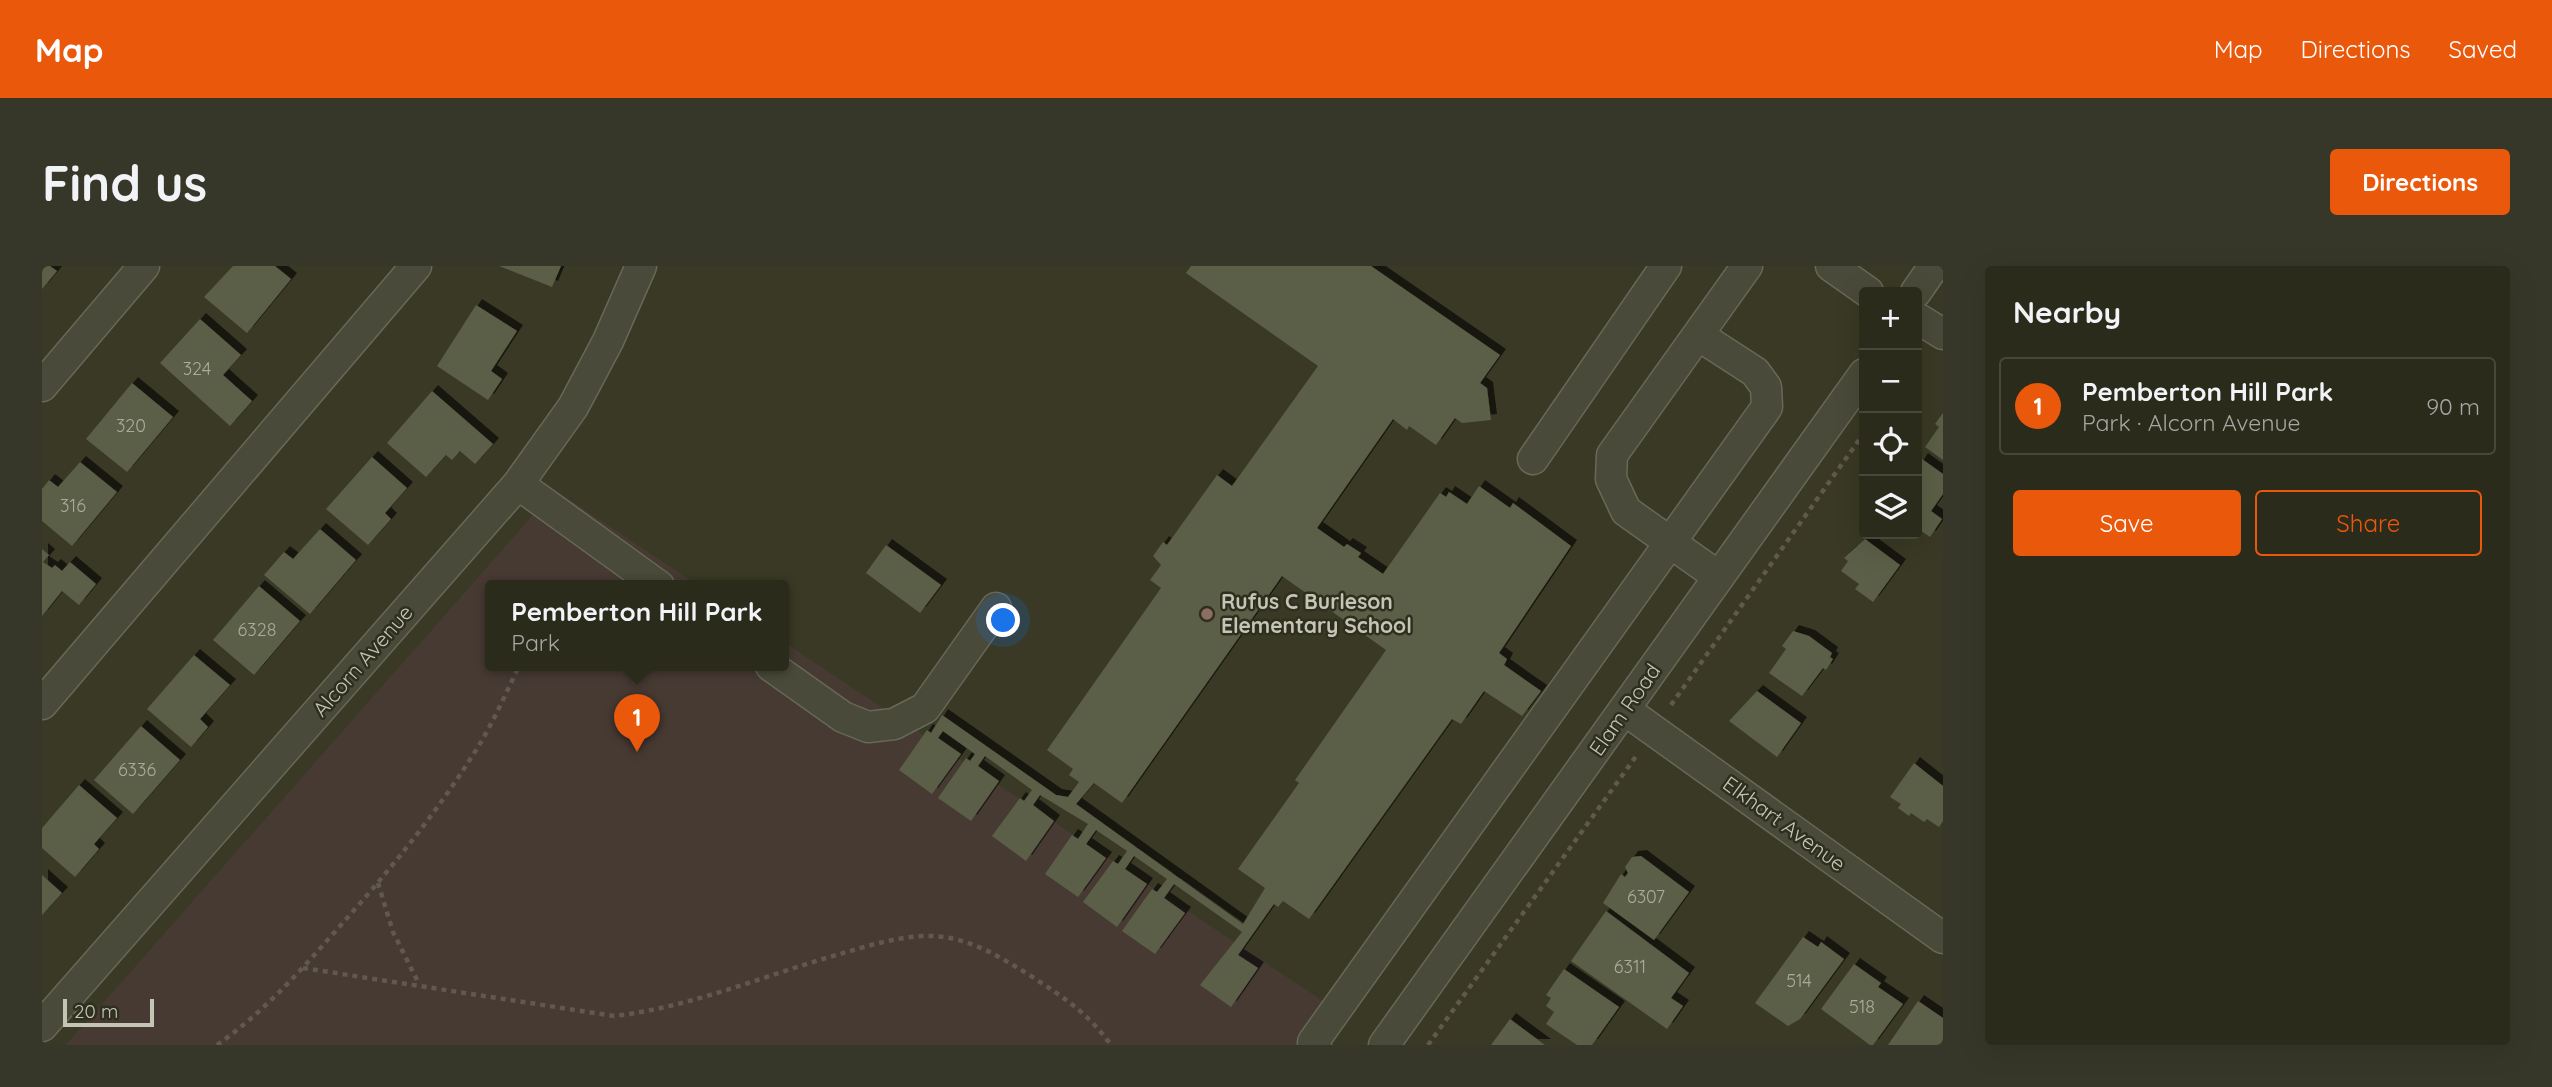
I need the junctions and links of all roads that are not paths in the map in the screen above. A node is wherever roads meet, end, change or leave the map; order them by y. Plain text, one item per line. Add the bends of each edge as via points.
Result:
1 (144, 266) edge
2 (416, 266) edge
3 (641, 266) edge
4 (1666, 266) edge
5 (1748, 266) edge
6 (1831, 266) edge
7 (1934, 266) edge
8 (1861, 287) edge
9 (1919, 287) edge
10 (1922, 321) edge
11 (1943, 334) edge
12 (1698, 335) junction
13 (1859, 381) edge
14 (42, 386) edge
15 (1533, 459) dead end
16 (518, 484) junction
17 (1670, 541) junction
18 (1719, 577) junction
19 (651, 580) edge
20 (996, 608) dead end
21 (778, 671) edge
22 (42, 704) edge
23 (1625, 710) junction
24 (1943, 938) edge
25 (42, 1026) edge
26 (1316, 1045) edge
27 (1384, 1045) edge

1 - 14 street
2 - 22 street
3 - 16 street, Alcorn Avenue via 573,407
4 - 15 street
5 - 12 street
6 - 8 street
7 - 9 street
10 - 11 street
12 - 17 street via 1612,455 1611,479 1626,511
12 - 17 street via 1755,372 1766,387 1767,407
13 - 18 street, Elam Road
16 - 19 street
16 - 25 street, Alcorn Avenue
17 - 18 street
17 - 26 street via 1313,1042
18 - 23 street, Elam Road
20 - 21 street via 926,708 894,724 869,727 843,717
23 - 24 street, Elkhart Avenue
23 - 27 street, Elam Road

